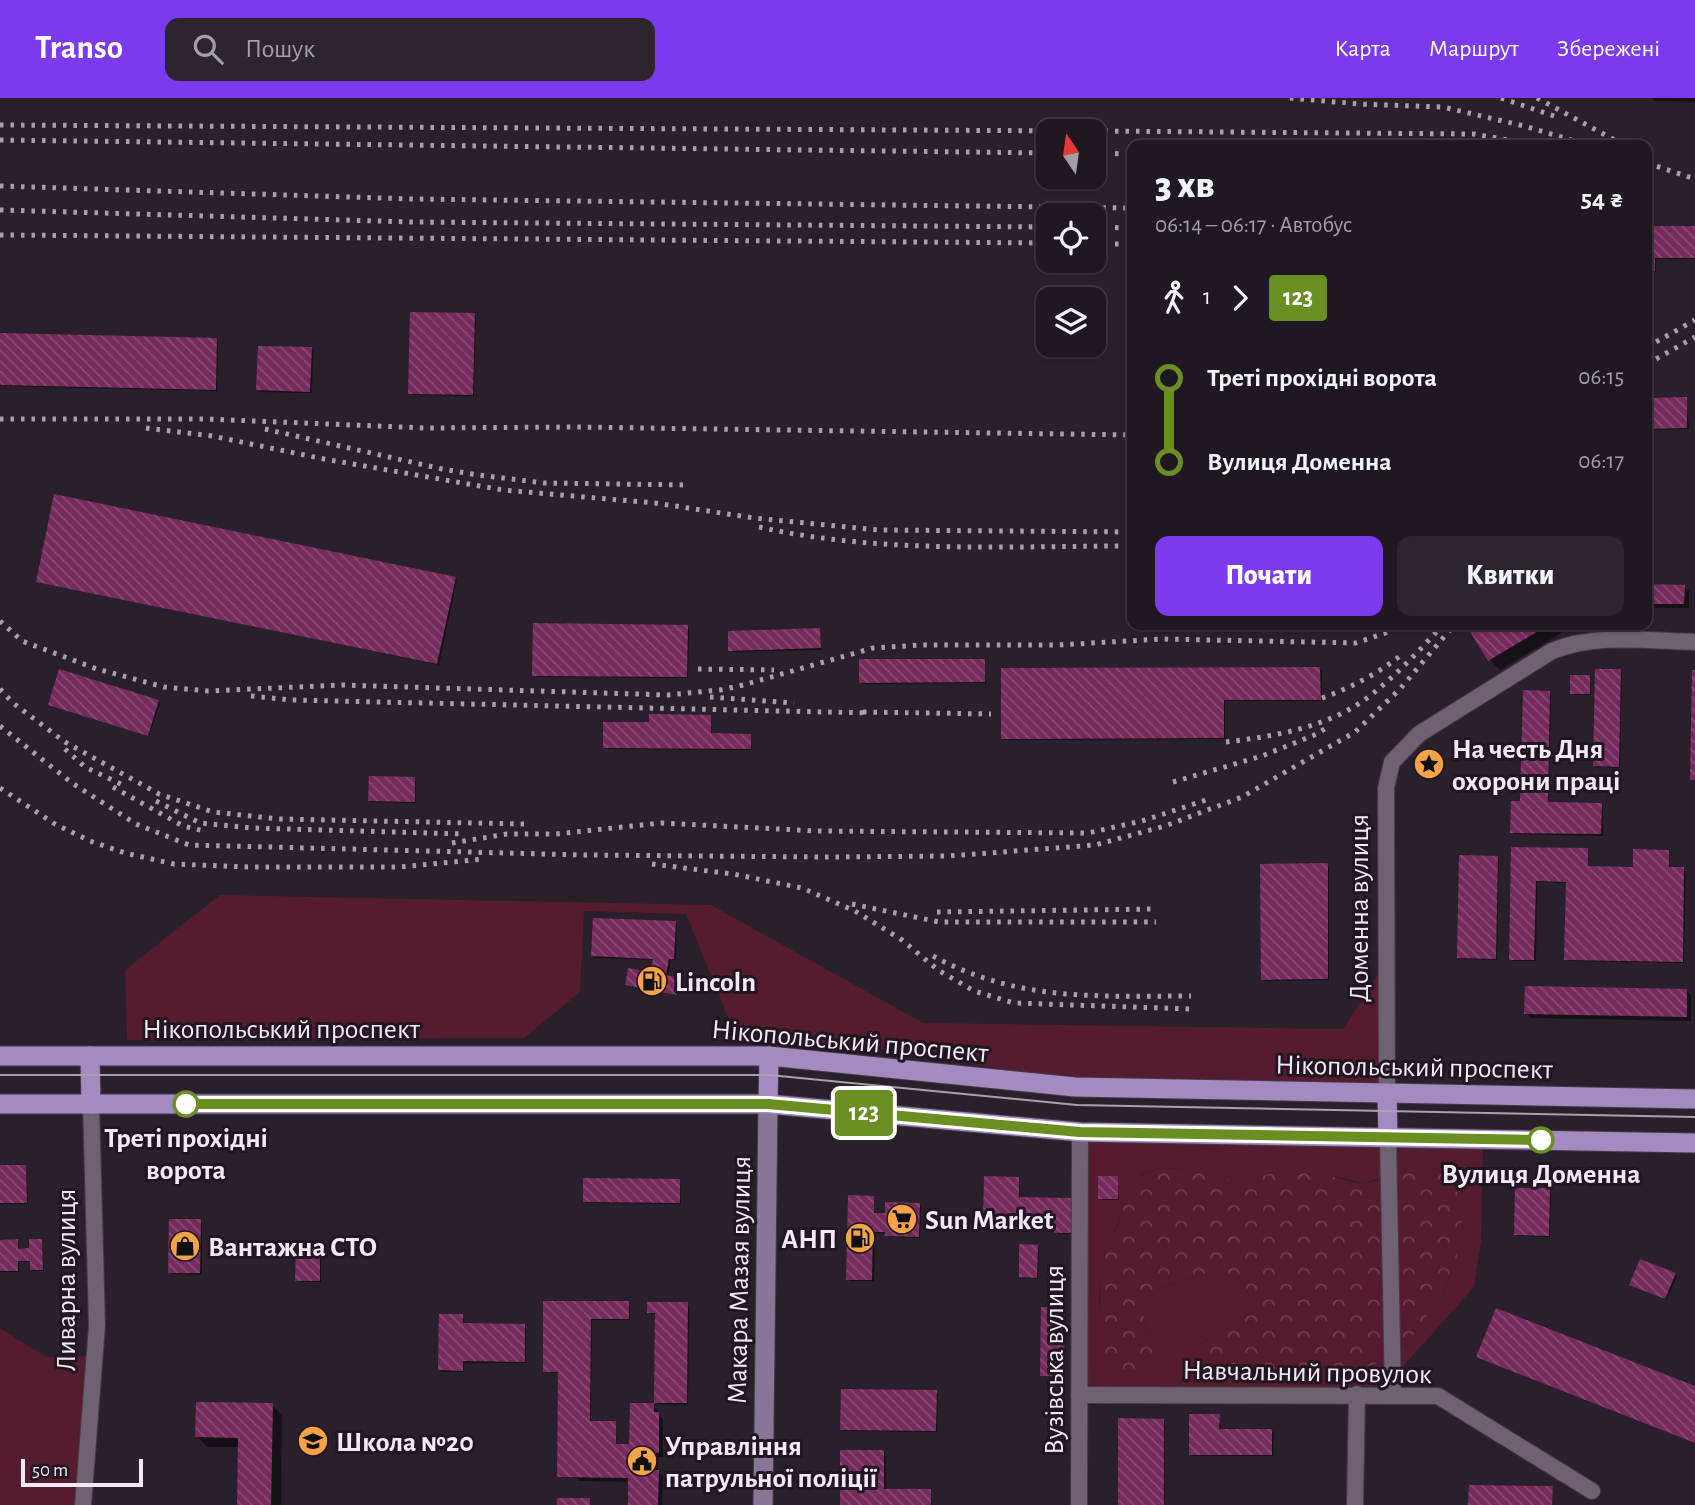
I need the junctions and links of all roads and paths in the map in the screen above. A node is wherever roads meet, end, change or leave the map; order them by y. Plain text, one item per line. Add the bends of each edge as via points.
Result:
1 (1695, 642) edge
2 (0, 1056) edge
3 (90, 1056) junction
4 (769, 1056) junction
5 (1388, 1093) junction
6 (1695, 1099) edge
7 (0, 1104) edge
8 (91, 1104) junction
9 (768, 1104) junction
10 (1080, 1132) junction
11 (1388, 1138) junction
12 (1695, 1143) edge
13 (1357, 1394) junction
14 (1079, 1395) junction
15 (1394, 1395) junction
16 (1592, 1491) dead end
17 (83, 1505) edge
18 (763, 1505) edge
19 (1079, 1505) edge
20 (1355, 1505) edge

1 - 5 street, Доменна вулиця via 1591,640 1552,651 1419,734 1392,762 1385,788
2 - 3 main road, Нікопольський проспект
3 - 4 main road, Нікопольський проспект
3 - 8 main road, Ливарна вулиця
4 - 5 main road, Нікопольський проспект via 1075,1087
4 - 9 main road, Макара Мазая вулиця
5 - 6 main road, Нікопольський проспект
5 - 11 main road, Доменна вулиця
7 - 8 main road
8 - 9 main road
8 - 17 street, Ливарна вулиця via 97,1325
9 - 10 main road
9 - 18 main road, Макара Мазая вулиця
10 - 11 main road
10 - 14 street, Вузівська вулиця
11 - 12 main road
11 - 15 street, Доменна вулиця
13 - 14 street, Навчальний провулок
13 - 15 street, Навчальний провулок
13 - 20 street
14 - 19 street, Вузівська вулиця
15 - 16 street, Навчальний провулок via 1438,1396

